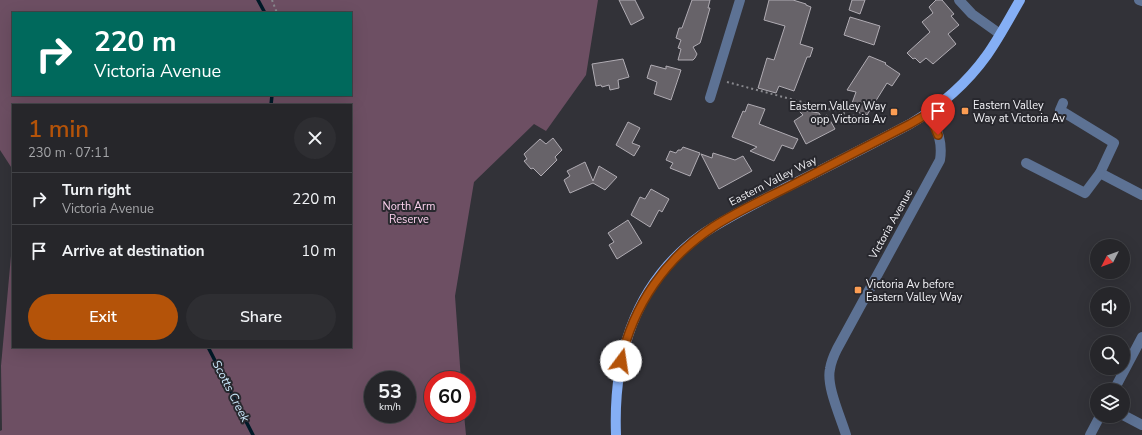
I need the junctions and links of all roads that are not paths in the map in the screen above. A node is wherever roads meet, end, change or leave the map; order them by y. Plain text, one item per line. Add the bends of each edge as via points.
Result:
1 (740, 0) edge
2 (959, 0) edge
3 (1020, 0) edge
4 (1139, 0) edge
5 (1142, 1) edge
6 (1000, 34) junction
7 (710, 98) dead end
8 (1063, 103) dead end
9 (929, 113) junction
10 (1026, 163) dead end
11 (1100, 173) junction
12 (1142, 195) edge
13 (1142, 337) edge
14 (1118, 383) edge
15 (1130, 419) edge
16 (1096, 423) edge
17 (1142, 425) edge
18 (616, 435) edge
19 (846, 435) edge
20 (1090, 435) edge

1 - 7 street
2 - 6 street via 972,14
3 - 6 main road, Eastern Valley Way
4 - 5 street
6 - 9 main road, Eastern Valley Way via 978,67
8 - 11 street via 1060,110 1114,143
9 - 18 main road, Eastern Valley Way via 730,217 700,236 677,256 656,281 637,312 626,338 617,386
9 - 19 street, Victoria Avenue via 940,139 940,160 829,370 829,379
10 - 11 street via 1085,193
11 - 12 street
13 - 14 street
15 - 17 street
16 - 20 street

